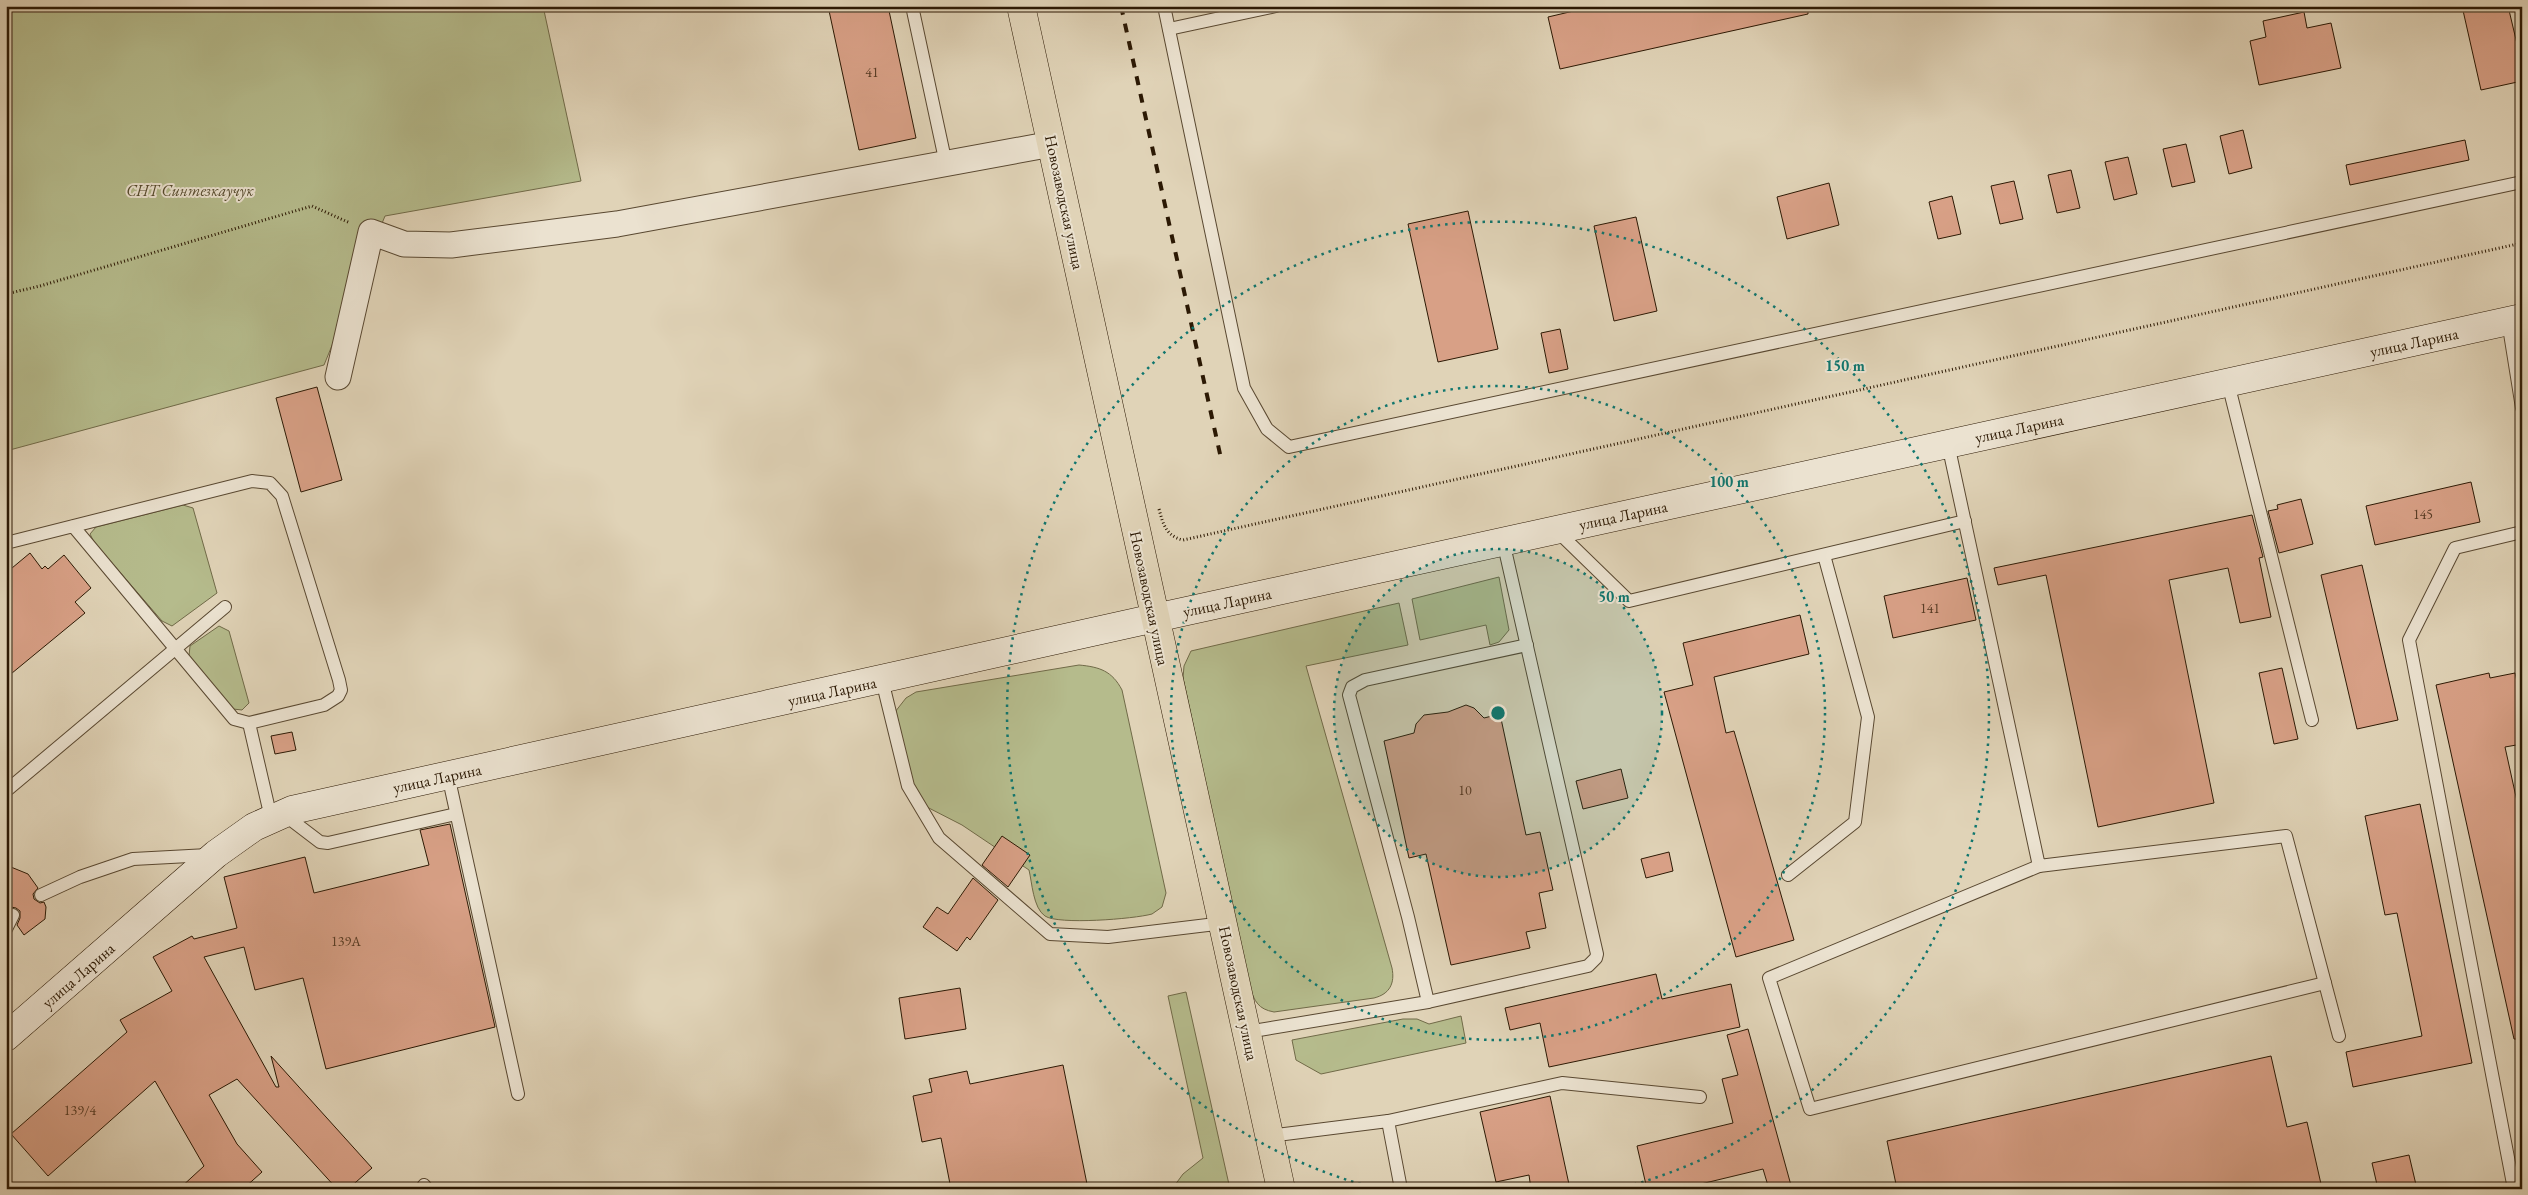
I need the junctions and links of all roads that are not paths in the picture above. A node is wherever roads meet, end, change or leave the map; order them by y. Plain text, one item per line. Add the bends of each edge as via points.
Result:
1 (912, 6) edge
2 (1021, 6) edge
3 (1164, 6) edge
4 (1276, 6) edge
5 (1169, 29) junction
6 (1052, 144) junction
7 (946, 164) junction
8 (2522, 182) edge
9 (2515, 320) edge
10 (338, 377) dead end
11 (2228, 382) junction
12 (2522, 408) edge
13 (1948, 444) junction
14 (1965, 521) junction
15 (73, 526) junction
16 (1556, 530) junction
17 (2522, 532) edge
18 (1503, 541) junction
19 (6, 542) edge
20 (1824, 555) junction
21 (225, 607) dead end
22 (1154, 618) junction
23 (1527, 645) junction
24 (175, 649) junction
25 (882, 680) junction
26 (2312, 720) dead end
27 (249, 723) junction
28 (448, 775) junction
29 (6, 791) edge
30 (456, 814) junction
31 (277, 816) junction
32 (216, 854) junction
33 (2039, 866) junction
34 (1788, 875) dead end
35 (41, 895) dead end
36 (13, 915) dead end
37 (1224, 923) junction
38 (6, 928) edge
39 (2325, 983) junction
40 (1428, 1002) junction
41 (1247, 1032) junction
42 (2339, 1036) dead end
43 (6, 1037) edge
44 (518, 1094) dead end
45 (1700, 1097) dead end
46 (1388, 1121) junction
47 (1270, 1136) junction
48 (1281, 1189) edge
49 (1401, 1189) edge
50 (2514, 1189) edge

1 - 7 lane
2 - 6 main road, Новозаводская улица
3 - 5 lane
4 - 5 lane
5 - 8 lane via 1244,388 1267,429 1289,446
6 - 7 street
6 - 22 main road, Новозаводская улица
7 - 10 street via 617,224 451,245 404,244 372,232
9 - 11 street, улица Ларина
9 - 12 lane
11 - 13 street, улица Ларина
11 - 26 lane
13 - 14 lane
13 - 16 street, улица Ларина
14 - 20 lane
14 - 33 lane
15 - 19 lane
15 - 24 lane
15 - 27 lane via 252,482 270,482 275,487 282,496 341,690 333,701 324,705
16 - 18 street, улица Ларина
16 - 20 lane via 1629,601
17 - 50 lane via 2455,548 2409,640
18 - 22 street, улица Ларина
18 - 23 lane
20 - 34 lane via 1868,717 1854,822
21 - 24 lane
22 - 25 street, улица Ларина
22 - 37 main road, Новозаводская улица
23 - 40 lane via 1596,958 1588,966
23 - 40 lane via 1366,680 1352,687 1349,695
24 - 27 lane via 228,714
24 - 29 lane
25 - 28 street, улица Ларина
25 - 37 lane via 908,786 939,838 1050,934 1108,937
27 - 31 lane
28 - 30 lane
28 - 31 street, улица Ларина
30 - 31 lane via 328,843 320,842
30 - 44 lane
31 - 32 street, улица Ларина
32 - 35 lane via 133,859 80,877
32 - 43 street, улица Ларина
33 - 39 lane via 2286,836
33 - 39 lane via 1769,978 1810,1109
36 - 38 lane
37 - 41 main road, Новозаводская улица
39 - 42 lane
40 - 41 lane
41 - 47 main road, Новозаводская улица
45 - 46 lane via 1562,1083
46 - 47 lane
46 - 49 lane
47 - 48 main road, Новозаводская улица

